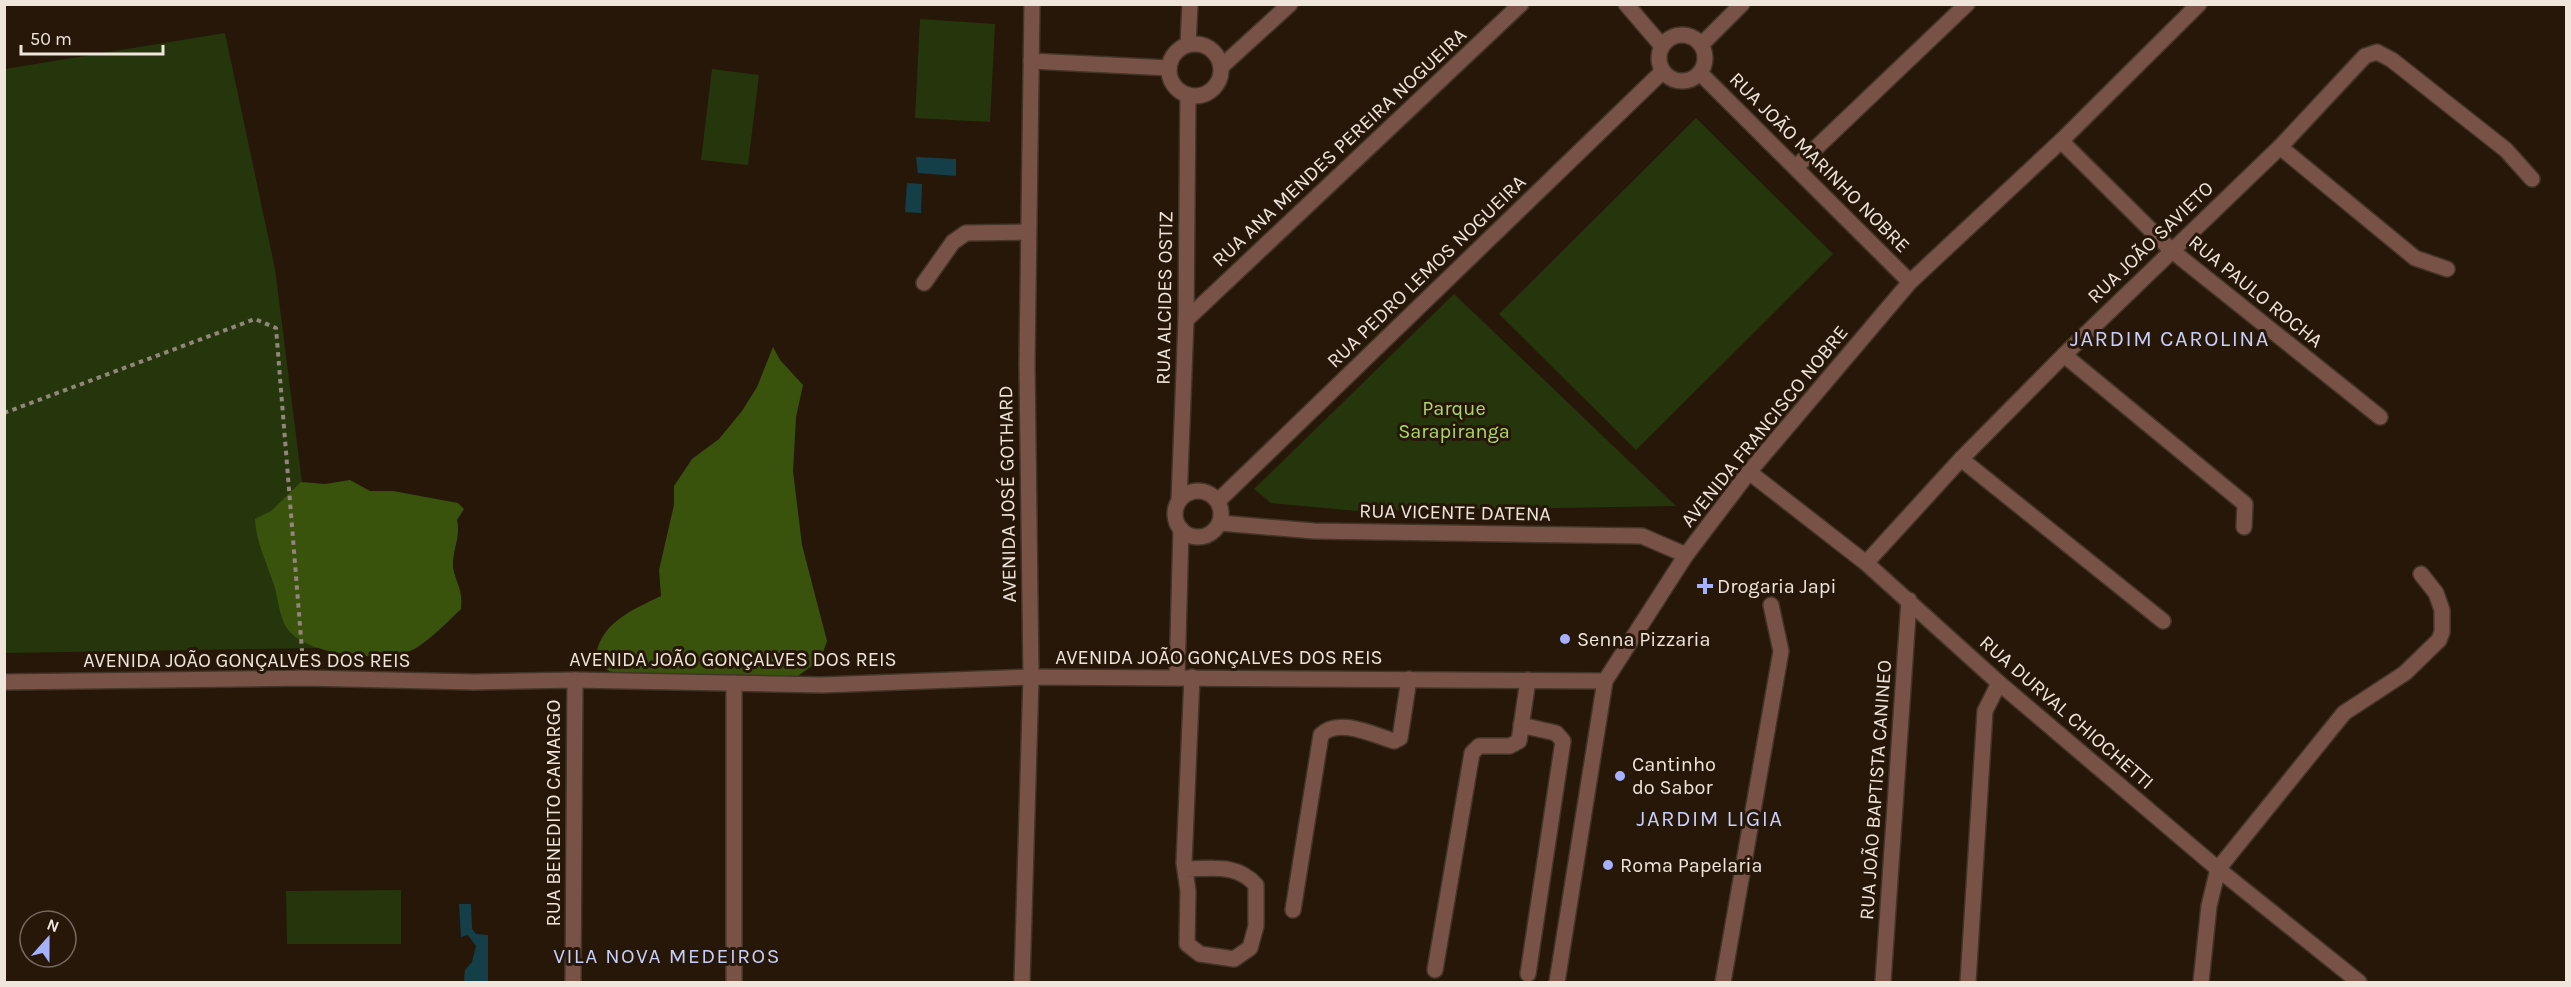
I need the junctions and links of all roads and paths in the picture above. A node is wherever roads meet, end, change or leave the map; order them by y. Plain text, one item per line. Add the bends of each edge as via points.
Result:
1 (1032, 4) edge
2 (1190, 4) edge
3 (1290, 4) edge
4 (1521, 4) edge
5 (1626, 4) edge
6 (1742, 4) edge
7 (1967, 4) edge
8 (2199, 4) edge
9 (1188, 44) junction
10 (1701, 45) junction
11 (1662, 46) junction
12 (1031, 61) junction
13 (1221, 67) junction
14 (1169, 68) junction
15 (1664, 71) junction
16 (1700, 73) junction
17 (1188, 95) junction
18 (2061, 141) junction
19 (2280, 147) junction
20 (1796, 167) junction
21 (2532, 179) dead end
22 (1028, 232) junction
23 (2171, 250) junction
24 (2447, 269) dead end
25 (1910, 282) junction
26 (924, 283) dead end
27 (1186, 320) junction
28 (2064, 355) junction
29 (4, 413) edge
30 (2380, 417) dead end
31 (1961, 459) junction
32 (1749, 471) junction
33 (1179, 501) junction
34 (1218, 501) junction
35 (1220, 523) junction
36 (2244, 527) dead end
37 (1181, 529) junction
38 (1686, 555) junction
39 (1866, 562) junction
40 (2421, 574) dead end
41 (1909, 600) junction
42 (1771, 605) dead end
43 (2163, 621) dead end
44 (1031, 677) junction
45 (1184, 677) junction
46 (304, 678) junction
47 (1408, 679) junction
48 (575, 680) junction
49 (1528, 680) junction
50 (1605, 681) junction
51 (4, 682) edge
52 (734, 683) junction
53 (2000, 683) junction
54 (1521, 725) junction
55 (1185, 869) junction
56 (2218, 869) junction
57 (1293, 910) dead end
58 (1435, 970) dead end
59 (1528, 975) dead end
60 (573, 982) edge
61 (734, 982) edge
62 (1022, 982) edge
63 (1557, 982) edge
64 (1723, 982) edge
65 (1883, 982) edge
66 (1968, 982) edge
67 (2201, 982) edge
68 (2359, 982) edge

1 - 12 street, AVENIDA JOSÉ GOTHARD
2 - 9 street
3 - 13 street
4 - 27 street, RUA ANA MENDES PEREIRA NOGUEIRA
5 - 11 street
6 - 10 street
7 - 20 street
8 - 18 street, AVENIDA FRANCISCO NOBRE
9 - 13 street via 1206,46
9 - 14 street via 1174,53
10 - 11 street via 1682,35
10 - 16 street via 1705,59
11 - 15 street via 1659,61
12 - 14 street
12 - 22 street, AVENIDA JOSÉ GOTHARD
13 - 17 street via 1212,90
14 - 17 street via 1174,85
15 - 16 street via 1680,81
15 - 34 street, RUA PEDRO LEMOS NOGUEIRA
16 - 20 street, RUA JOÃO MARINHO NOBRE
17 - 27 street, RUA ALCIDES OSTIZ
18 - 23 street, RUA PAULO ROCHA
18 - 25 street, AVENIDA FRANCISCO NOBRE
19 - 21 street, RUA JOÃO SAVIETO via 2365,56 2377,52 2506,150
19 - 23 street, RUA JOÃO SAVIETO
19 - 24 street via 2415,258
20 - 25 street, RUA JOÃO MARINHO NOBRE
22 - 26 street via 966,232 953,242
22 - 44 street, AVENIDA JOSÉ GOTHARD
23 - 28 street, RUA JOÃO SAVIETO
23 - 30 street, RUA PAULO ROCHA
25 - 32 street, AVENIDA FRANCISCO NOBRE
27 - 33 street, RUA ALCIDES OSTIZ
28 - 31 street, RUA JOÃO SAVIETO
28 - 36 street via 2245,504
29 - 46 path via 255,320 276,328
31 - 39 street, RUA JOÃO SAVIETO
31 - 43 street
32 - 38 street, AVENIDA FRANCISCO NOBRE
32 - 39 street, RUA DURVAL CHIOCHETTI
33 - 34 street via 1198,490
33 - 37 street via 1175,516
34 - 35 street
35 - 37 street via 1202,537
35 - 38 street, RUA VICENTE DATENA via 1314,531 1642,536
37 - 45 street
38 - 50 street, AVENIDA FRANCISCO NOBRE
39 - 41 street, RUA DURVAL CHIOCHETTI
40 - 56 street via 2436,593 2442,610 2439,640 2405,673 2344,713
41 - 53 street, RUA DURVAL CHIOCHETTI
41 - 65 street, RUA JOÃO BAPTISTA CANINEO
42 - 64 street via 1781,651
44 - 45 street, AVENIDA JOÃO GONÇALVES DOS REIS
44 - 52 street, AVENIDA JOÃO GONÇALVES DOS REIS via 822,685
44 - 62 street, AVENIDA JOSÉ GOTHARD
45 - 47 street, AVENIDA JOÃO GONÇALVES DOS REIS
45 - 55 street
46 - 48 street, AVENIDA JOÃO GONÇALVES DOS REIS
46 - 51 street, AVENIDA JOÃO GONÇALVES DOS REIS
47 - 49 street, AVENIDA JOÃO GONÇALVES DOS REIS
47 - 57 street via 1400,738 1394,741 1339,726 1328,728 1322,735
48 - 52 street, AVENIDA JOÃO GONÇALVES DOS REIS
48 - 60 street, RUA BENEDITO CAMARGO
49 - 50 street, AVENIDA JOÃO GONÇALVES DOS REIS
49 - 54 street
50 - 63 street, AVENIDA FRANCISCO NOBRE
52 - 61 street
53 - 56 street, RUA DURVAL CHIOCHETTI
53 - 66 street via 1985,711
54 - 58 street via 1519,741 1510,746 1479,746 1472,753
54 - 59 street via 1556,733 1563,741
55 - 55 street via 1186,944 1200,954 1234,959 1250,948 1256,926 1256,885 1233,868
56 - 67 street via 2211,891
56 - 68 street, RUA DURVAL CHIOCHETTI

